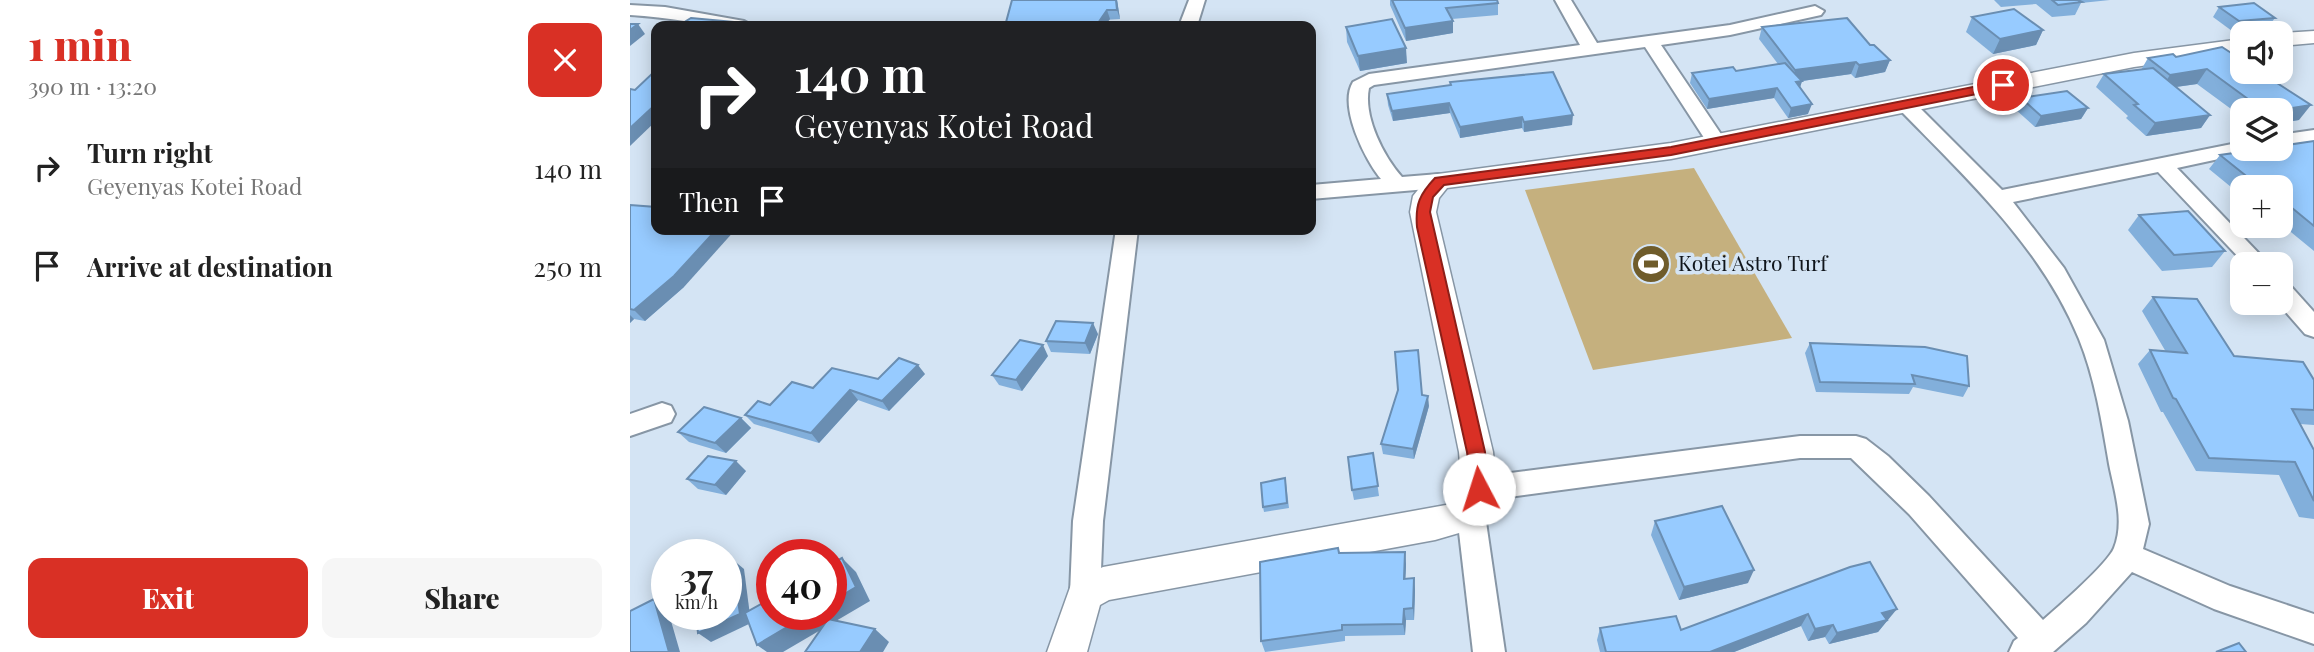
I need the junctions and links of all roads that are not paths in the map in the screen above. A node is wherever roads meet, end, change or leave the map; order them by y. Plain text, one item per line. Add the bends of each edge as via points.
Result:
1 (1197, 0) edge
2 (1563, 0) edge
3 (630, 10) edge
4 (1815, 11) dead end
5 (716, 21) edge
6 (1190, 21) edge
7 (2314, 37) edge
8 (2293, 39) edge
9 (1650, 40) junction
10 (2230, 47) edge
11 (1591, 48) junction
12 (1907, 106) junction
13 (2313, 137) edge
14 (2293, 139) edge
15 (1717, 143) junction
16 (2230, 150) edge
17 (2162, 164) junction
18 (1440, 181) junction
19 (1397, 184) junction
20 (1316, 192) edge
21 (1997, 198) junction
22 (1125, 235) edge
23 (2246, 252) edge
24 (2293, 304) edge
25 (2314, 328) edge
26 (663, 414) dead end
27 (630, 425) edge
28 (1475, 502) junction
29 (2127, 556) junction
30 (1085, 594) junction
31 (2314, 629) edge
32 (2033, 647) edge
33 (1067, 652) edge
34 (1489, 652) edge

1 - 6 street
2 - 11 street
3 - 5 street
4 - 9 street via 1730,30
7 - 8 street
9 - 11 street
9 - 15 street
10 - 12 street via 2134,60
11 - 19 street via 1393,75 1360,86 1364,127 1376,160
12 - 15 street
12 - 21 street
13 - 14 street
15 - 18 street
16 - 17 street
17 - 21 street
17 - 23 street
18 - 19 street
18 - 28 street via 1426,196 1423,212 1476,452
19 - 20 street
21 - 29 street via 2049,264 2092,340 2115,421 2134,524
22 - 30 street via 1088,521
24 - 25 street
26 - 27 street
28 - 30 street via 1435,524 1144,575 1103,584
28 - 32 street via 1800,447 1856,447 1919,505
28 - 34 street
29 - 31 street via 2225,599
29 - 32 street via 2075,613
30 - 33 street

